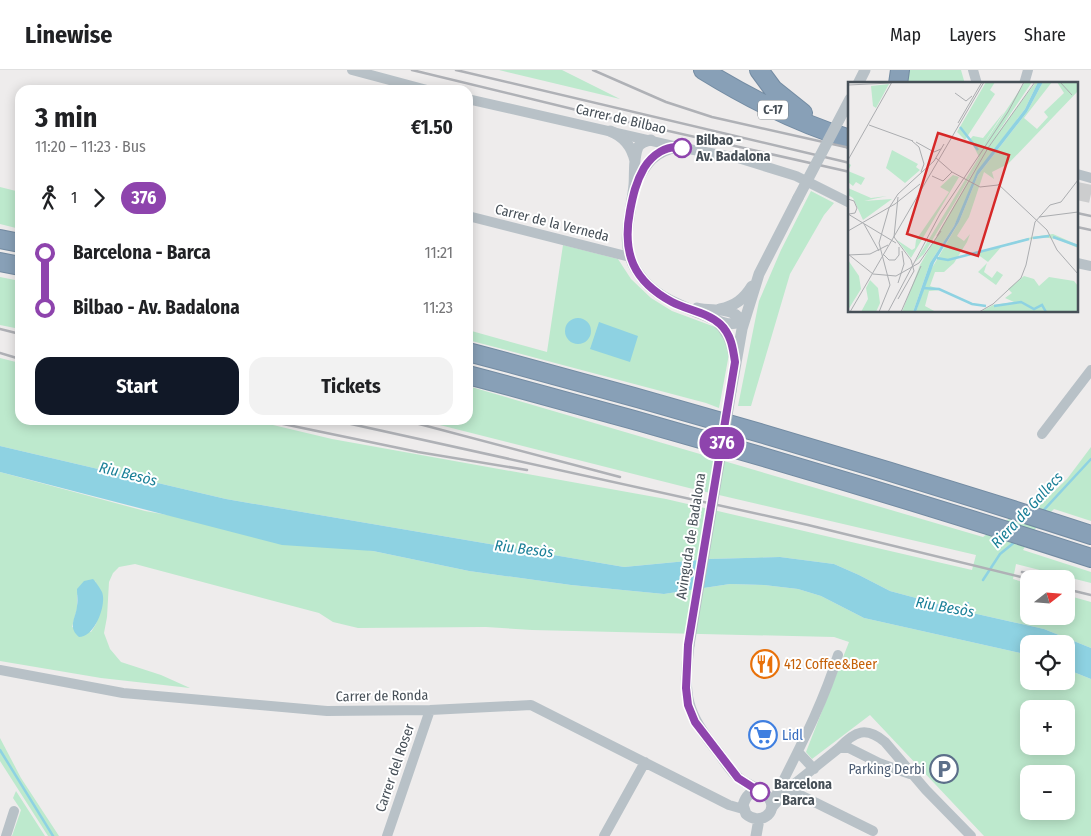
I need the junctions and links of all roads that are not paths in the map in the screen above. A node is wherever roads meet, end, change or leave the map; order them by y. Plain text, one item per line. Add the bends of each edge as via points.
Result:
1 (352, 70) edge
2 (703, 70) edge
3 (724, 70) edge
4 (759, 70) edge
5 (865, 70) edge
6 (859, 82) edge
7 (408, 85) edge
8 (473, 100) edge
9 (848, 103) edge
10 (803, 113) junction
11 (848, 127) edge
12 (610, 131) junction
13 (848, 138) edge
14 (646, 140) junction
15 (678, 147) junction
16 (635, 163) junction
17 (648, 163) junction
18 (1078, 174) edge
19 (1091, 178) edge
20 (634, 190) junction
21 (848, 202) edge
22 (473, 217) edge
23 (0, 239) edge
24 (15, 242) edge
25 (630, 257) junction
26 (0, 262) edge
27 (1078, 263) edge
28 (15, 265) edge
29 (1091, 266) edge
30 (759, 274) junction
31 (717, 315) junction
32 (744, 321) junction
33 (473, 353) edge
34 (735, 362) junction
35 (1090, 373) edge
36 (473, 376) edge
37 (1042, 434) dead end
38 (1091, 534) edge
39 (1091, 558) edge
40 (838, 655) dead end
41 (0, 670) edge
42 (430, 710) junction
43 (839, 748) junction
44 (798, 752) junction
45 (894, 753) junction
46 (645, 762) junction
47 (879, 762) junction
48 (814, 769) junction
49 (913, 775) junction
50 (738, 778) junction
51 (788, 789) junction
52 (769, 798) junction
53 (744, 804) junction
54 (14, 811) dead end
55 (759, 819) junction
56 (873, 831) dead end
57 (6, 836) edge
58 (387, 836) edge
59 (604, 836) edge
60 (756, 836) edge
61 (971, 836) edge

1 - 7 street
2 - 13 highway, C-17 via 770,109
3 - 10 highway, C-17
4 - 10 highway via 773,89
5 - 6 street
8 - 12 street, Carrer de Bilbao
9 - 30 street, Avinguda de Badalona, bridge
10 - 11 highway, C-17
12 - 14 street, Carrer de Bilbao
12 - 16 street via 625,140
14 - 15 street, Carrer de Bilbao
14 - 16 street via 639,146
14 - 17 street via 650,150
15 - 17 street via 660,152
15 - 21 street, Carrer de Bilbao via 738,158 796,176
16 - 20 street
17 - 20 street
18 - 19 street
20 - 25 street via 627,232
22 - 25 street, Carrer de la Verneda
23 - 24 highway
25 - 31 street via 638,273 657,293 675,304
26 - 28 highway
27 - 29 street
30 - 31 street via 746,297
30 - 32 street, Avinguda de Badalona
31 - 32 street via 730,324
31 - 34 street via 730,338
32 - 34 street, Avinguda de Badalona
33 - 38 highway via 674,408
34 - 50 street, Avinguda de Badalona, bridge via 688,645 686,688 691,712 702,732
35 - 37 street
36 - 39 highway via 707,441
40 - 44 street via 828,688
41 - 42 street, Carrer de Ronda via 122,693 327,711
42 - 46 street, Carrer de Ronda via 531,705
42 - 58 street, Carrer del Roser
43 - 45 street via 854,735 867,732 878,737
43 - 47 street via 849,748
43 - 48 street
44 - 48 street
44 - 52 street
45 - 47 street via 891,761
45 - 49 street
46 - 53 street, Carrer de Ronda via 729,805
46 - 59 street
47 - 49 street
48 - 51 street
49 - 61 street
50 - 52 street, Avinguda de Badalona
50 - 53 street, Avinguda de Badalona
51 - 52 street
51 - 52 street
51 - 56 street
52 - 53 street via 755,791
52 - 55 street via 765,817
53 - 55 street via 750,818
54 - 57 street
55 - 60 street

